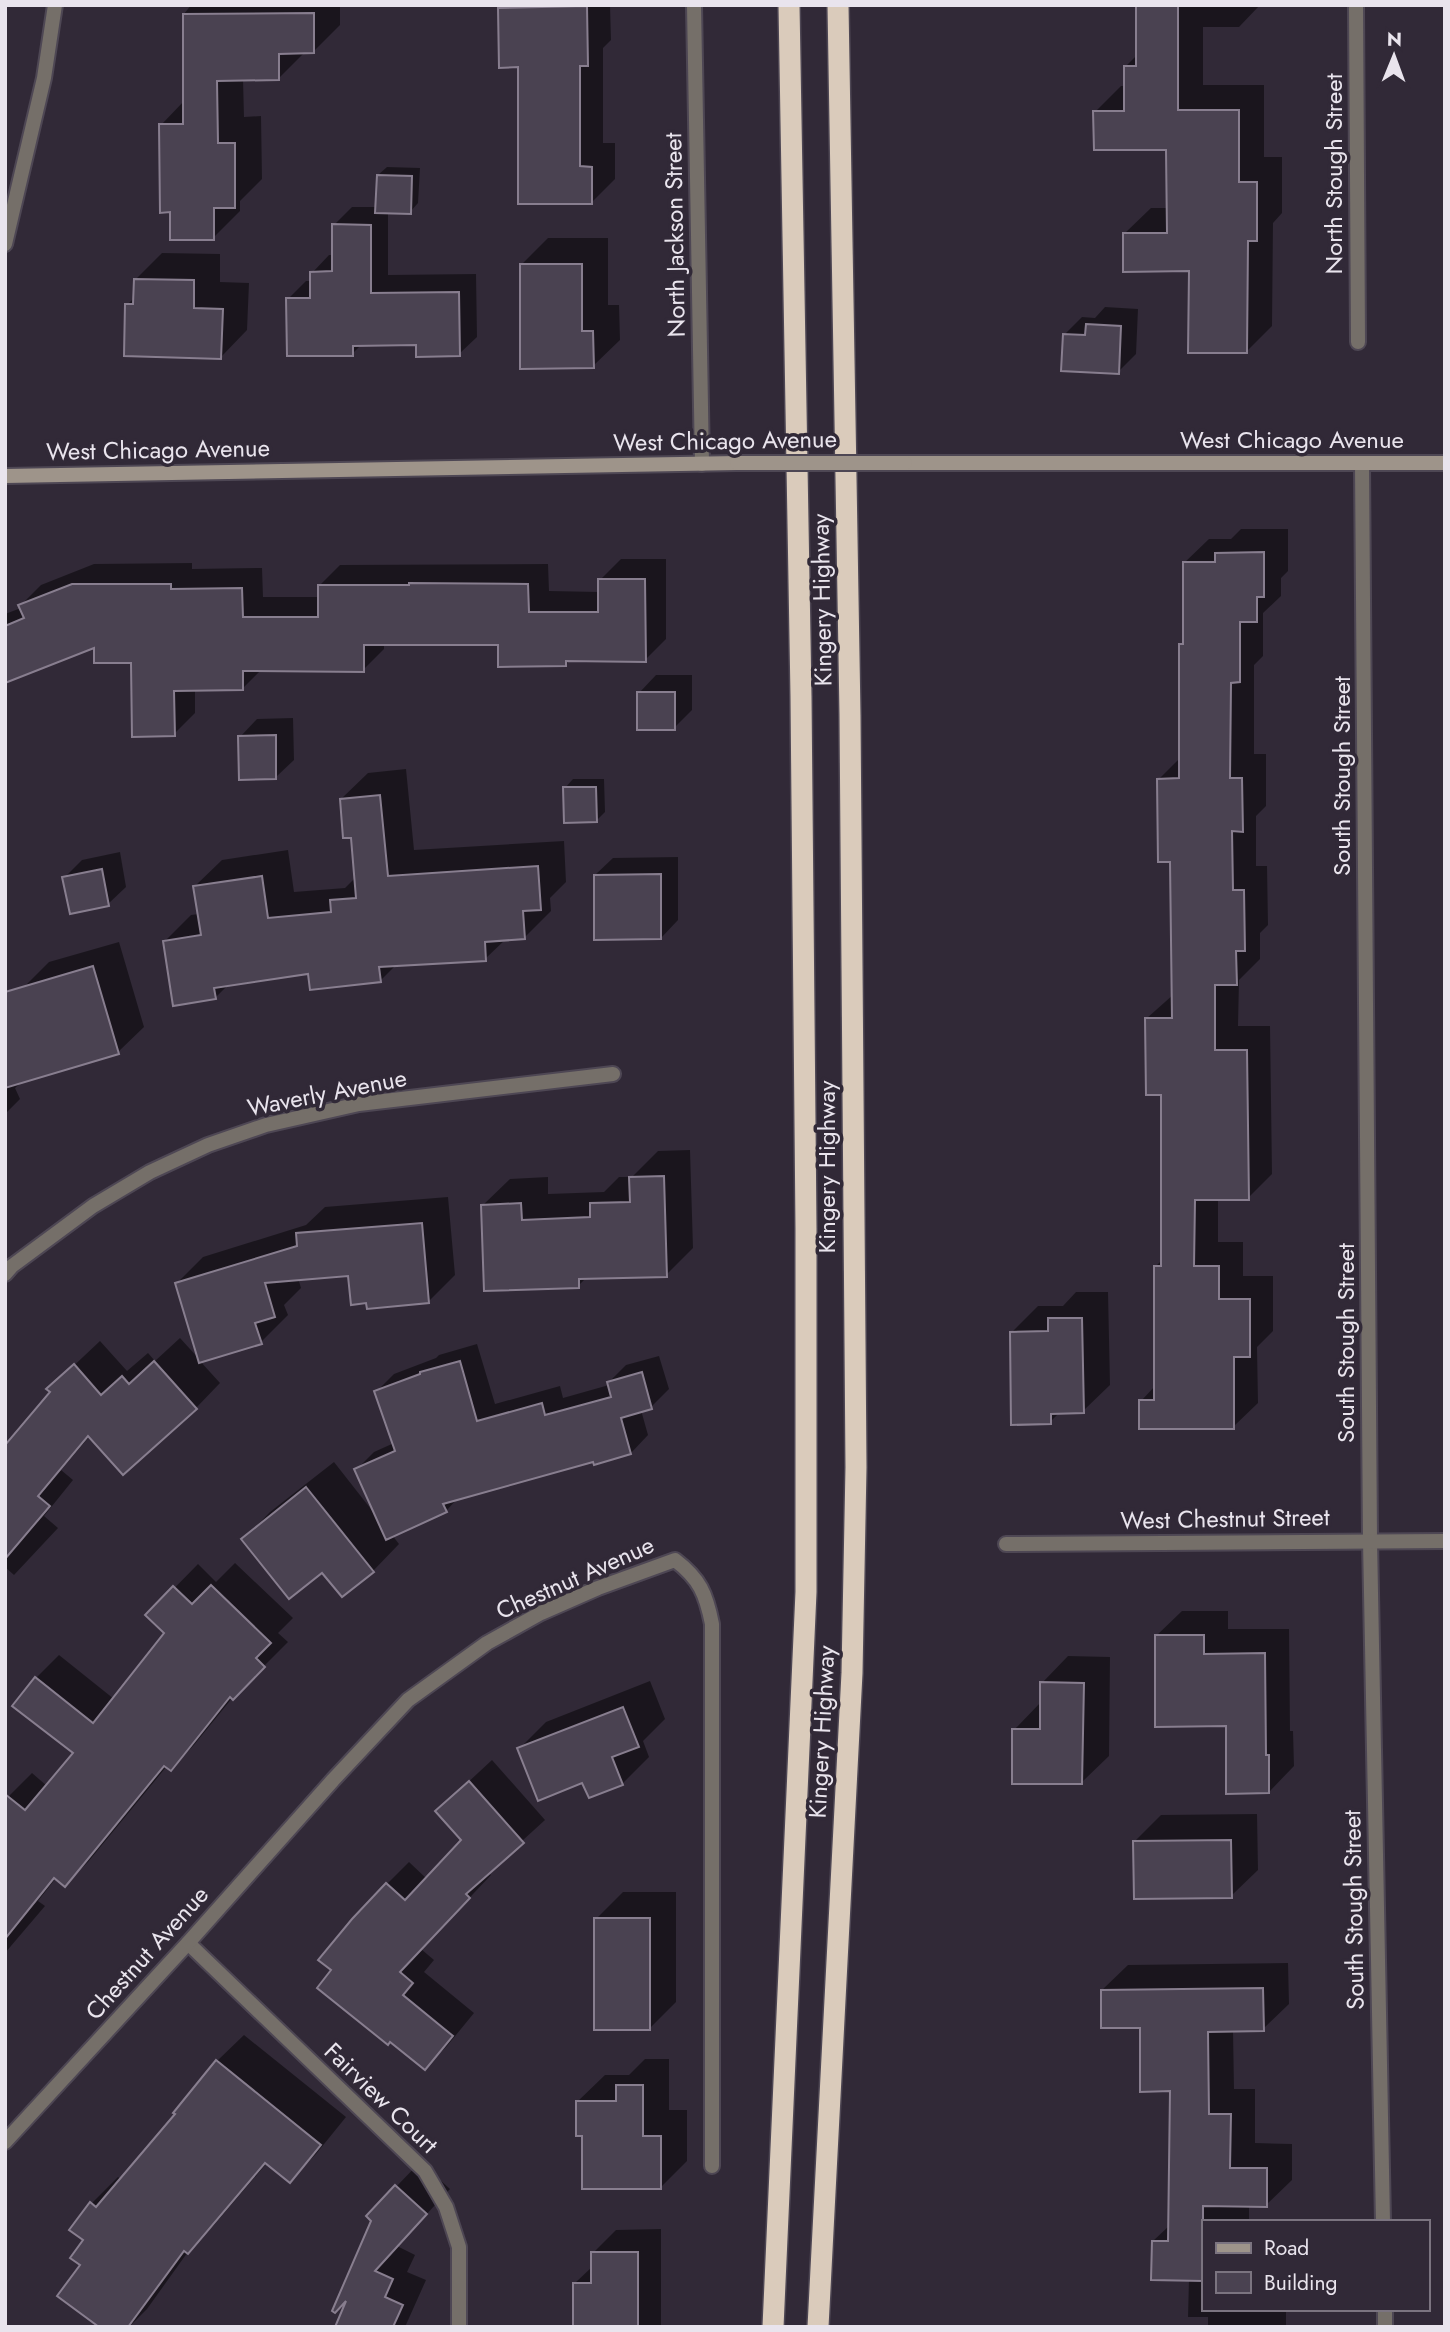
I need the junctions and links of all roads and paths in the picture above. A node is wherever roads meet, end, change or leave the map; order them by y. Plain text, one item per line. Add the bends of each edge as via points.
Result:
1 (55, 5) edge
2 (694, 5) edge
3 (789, 5) edge
4 (838, 5) edge
5 (1356, 5) edge
6 (5, 244) edge
7 (1358, 342) dead end
8 (1362, 463) junction
9 (1445, 463) edge
10 (702, 464) junction
11 (5, 476) edge
12 (613, 1074) dead end
13 (5, 1274) edge
14 (1370, 1540) junction
15 (1445, 1541) edge
16 (1006, 1544) dead end
17 (188, 1943) junction
18 (5, 2142) edge
19 (712, 2166) dead end
20 (1383, 2220) edge
21 (459, 2327) edge
22 (773, 2327) edge
23 (818, 2327) edge

1 - 6 street via 44,78
2 - 10 street, North Jackson Street
3 - 22 highway, Kingery Highway via 801,710 806,1592
4 - 23 highway, Kingery Highway via 856,1467 852,1674
5 - 7 street, North Stough Street
8 - 9 main road, West Chicago Avenue
8 - 10 main road, West Chicago Avenue, bridge
8 - 14 street, South Stough Street
10 - 11 main road, West Chicago Avenue
12 - 13 street, Waverly Avenue via 359,1104 266,1125 150,1172 93,1206
14 - 15 street, West Chestnut Street
14 - 16 street, West Chestnut Street
14 - 20 street, South Stough Street
17 - 18 street, Chestnut Avenue
17 - 19 street, Chestnut Avenue via 408,1700 487,1643 541,1613 675,1560 698,1581 712,1624
17 - 21 street, Fairview Court via 425,2171 446,2207 459,2247

